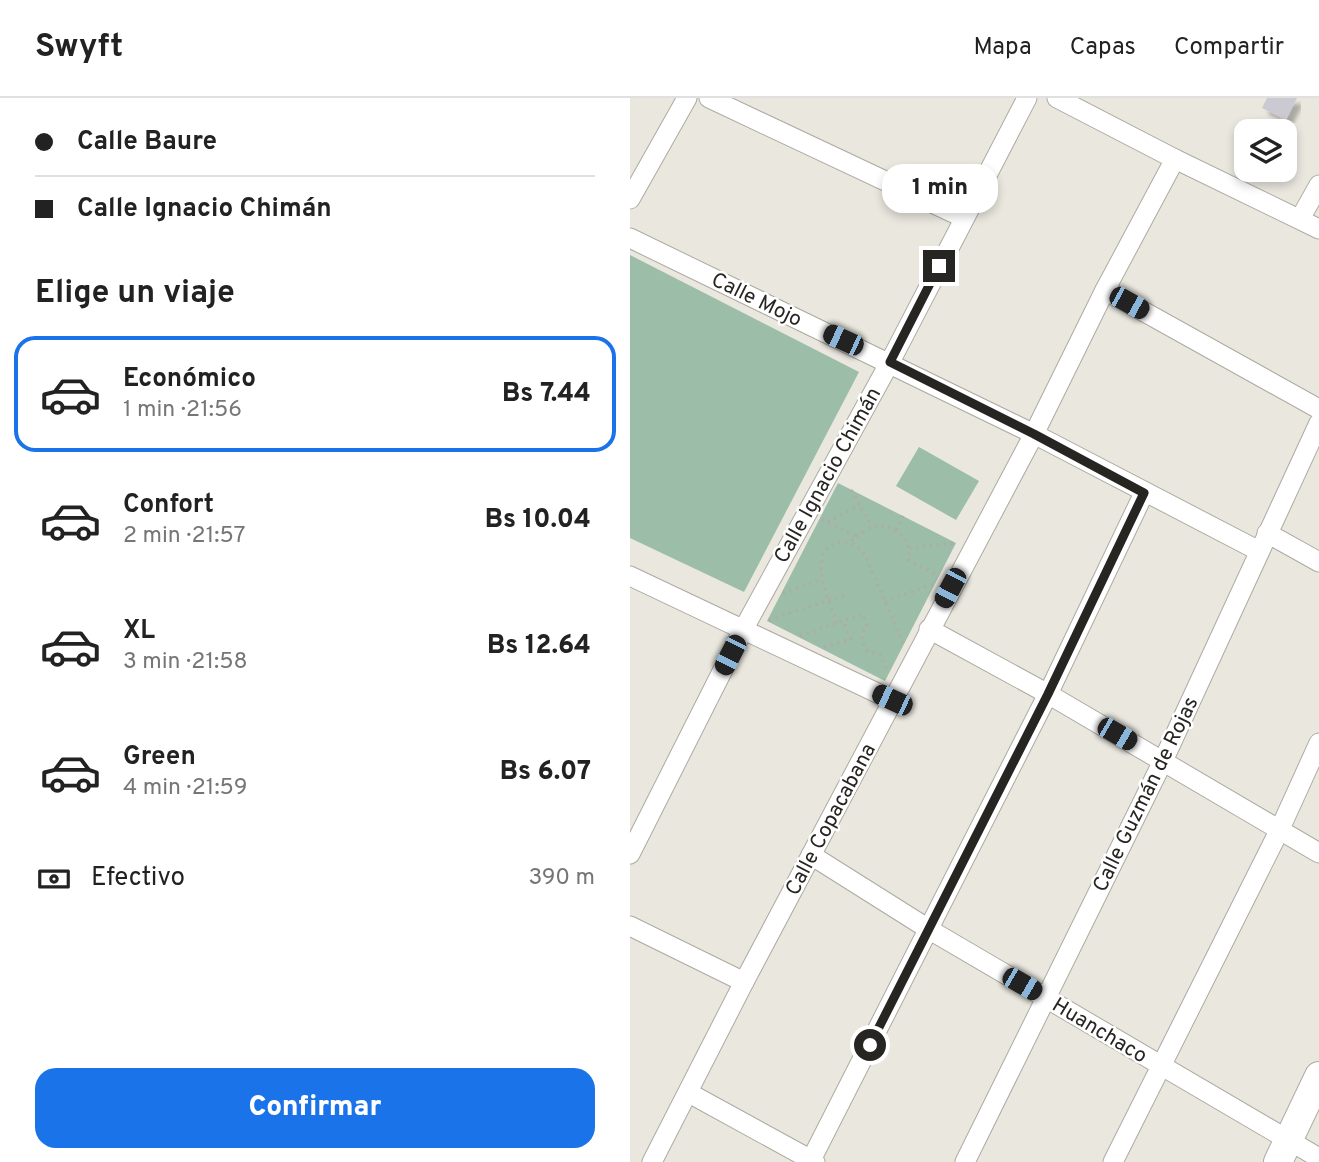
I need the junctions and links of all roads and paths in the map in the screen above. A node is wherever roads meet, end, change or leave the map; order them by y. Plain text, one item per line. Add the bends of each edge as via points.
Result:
1 (687, 98) edge
2 (709, 98) edge
3 (1027, 98) edge
4 (1057, 98) edge
5 (1175, 159) junction
6 (1319, 185) edge
7 (630, 199) edge
8 (964, 218) junction
9 (1300, 219) junction
10 (1319, 229) edge
11 (630, 238) edge
12 (1105, 290) junction
13 (890, 362) junction
14 (1319, 409) edge
15 (1319, 423) edge
16 (1034, 434) junction
17 (851, 490) dead end
18 (1144, 493) junction
19 (860, 505) junction
20 (903, 516) dead end
21 (820, 519) dead end
22 (828, 522) junction
23 (872, 527) junction
24 (896, 530) junction
25 (856, 537) junction
26 (1263, 542) junction
27 (849, 543) junction
28 (956, 543) dead end
29 (909, 548) junction
30 (1319, 562) edge
31 (630, 576) edge
32 (939, 576) dead end
33 (821, 580) junction
34 (936, 583) dead end
35 (781, 594) dead end
36 (844, 595) dead end
37 (829, 600) junction
38 (885, 602) junction
39 (767, 621) dead end
40 (844, 621) junction
41 (837, 624) junction
42 (929, 629) junction
43 (743, 630) junction
44 (798, 637) dead end
45 (904, 645) dead end
46 (821, 648) dead end
47 (888, 674) dead end
48 (1048, 694) junction
49 (892, 700) junction
50 (1319, 743) edge
51 (1163, 761) junction
52 (1279, 831) junction
53 (1319, 853) edge
54 (630, 854) edge
55 (811, 855) junction
56 (630, 926) edge
57 (930, 930) junction
58 (744, 982) junction
59 (1045, 997) junction
60 (1161, 1068) junction
61 (1319, 1076) edge
62 (689, 1093) junction
63 (1283, 1152) edge
64 (1319, 1158) edge
65 (812, 1161) edge
66 (652, 1162) edge
67 (965, 1162) edge
68 (1114, 1162) edge

1 - 7 street
2 - 8 street
3 - 8 street, Calle Ignacio Chimán
4 - 5 street
5 - 9 street
5 - 12 street, Calle Copacabana
6 - 9 street
8 - 13 street, Calle Ignacio Chimán
9 - 10 street
11 - 13 street, Calle Mojo
12 - 14 street
12 - 16 street, Calle Copacabana
13 - 16 street, Calle Mojo
13 - 43 street, Calle Ignacio Chimán
15 - 26 street, Calle Guzmán de Rojas
16 - 18 street, Calle Mojo
16 - 42 street, Calle Copacabana
17 - 19 path
18 - 26 street, Calle Mojo
18 - 48 street
19 - 22 path
19 - 23 path
20 - 24 path
21 - 22 path
22 - 25 path
23 - 24 path
23 - 25 path
24 - 29 path
25 - 27 path
26 - 30 street, Calle Mojo
26 - 51 street, Calle Guzmán de Rojas
27 - 33 path via 829,548 821,562
27 - 38 path via 865,556
28 - 29 path
29 - 32 path via 908,560
31 - 43 street
33 - 35 path
33 - 37 path
34 - 38 path
36 - 37 path
37 - 39 path
37 - 41 path
38 - 45 path
40 - 41 path
40 - 46 path via 851,639
40 - 47 path via 863,614 867,626 864,646 868,652 880,654
41 - 44 path
42 - 48 street
42 - 49 street, Calle Copacabana
43 - 49 street
43 - 54 street, Calle Ignacio Chimán
48 - 51 street
48 - 57 street
49 - 55 street, Calle Copacabana
50 - 52 street
51 - 52 street
51 - 59 street, Calle Guzmán de Rojas
52 - 53 street
52 - 60 street
55 - 57 street, Huanchaco
55 - 58 street, Calle Copacabana
56 - 58 street
57 - 59 street, Huanchaco
57 - 65 street
58 - 62 street, Calle Copacabana
59 - 60 street, Huanchaco
59 - 67 street, Calle Guzmán de Rojas
60 - 63 street, Huanchaco
60 - 68 street
61 - 63 street
62 - 65 street
62 - 66 street, Calle Copacabana
63 - 64 street, Huanchaco

